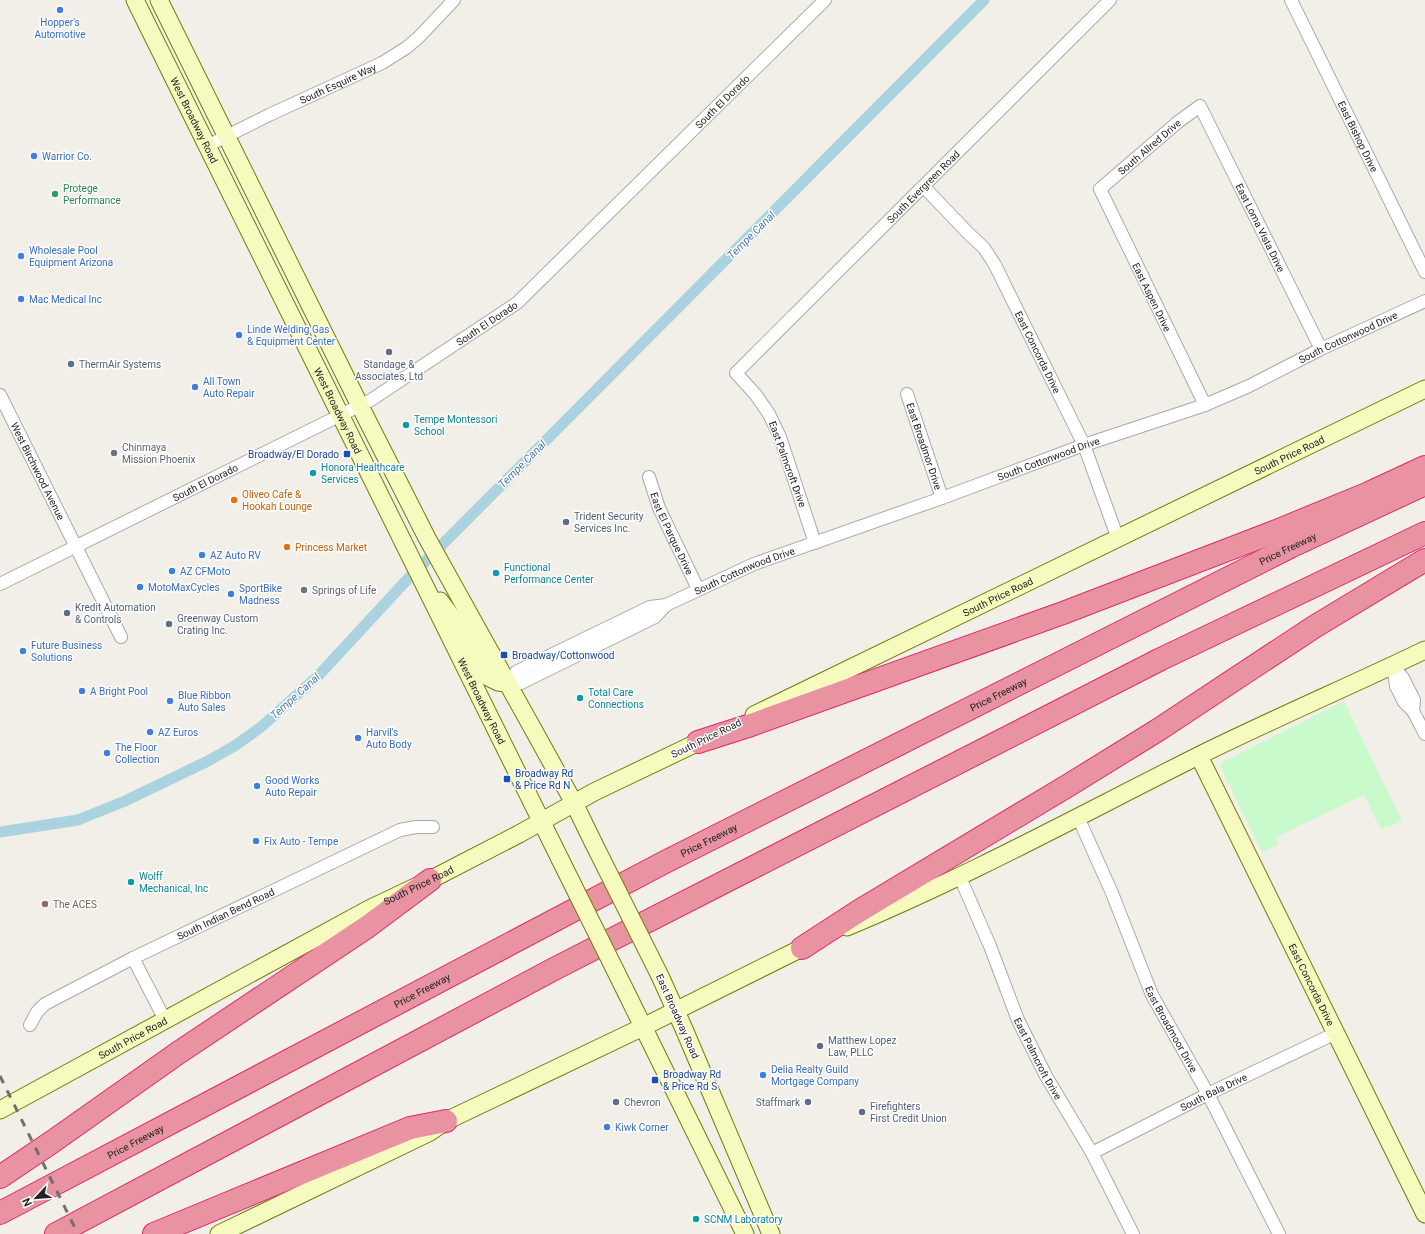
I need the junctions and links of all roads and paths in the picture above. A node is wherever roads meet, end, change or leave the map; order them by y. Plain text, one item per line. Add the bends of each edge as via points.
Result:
1 (135, 0) edge
2 (159, 0) edge
3 (454, 0) edge
4 (825, 0) edge
5 (1110, 0) edge
6 (1291, 0) edge
7 (1200, 106) joint
8 (227, 136) junction
9 (207, 146) junction
10 (924, 187) junction
11 (1100, 189) joint
12 (1425, 272) edge
13 (1425, 301) edge
14 (1321, 349) junction
15 (736, 373) joint
16 (1425, 389) edge
17 (907, 394) dead end
18 (0, 395) edge
19 (1205, 405) junction
20 (360, 406) junction
21 (341, 415) junction
22 (1084, 445) junction
23 (1425, 467) edge
24 (649, 477) dead end
25 (1425, 484) edge
26 (942, 498) junction
27 (1425, 533) edge
28 (1118, 539) junction
29 (815, 543) junction
30 (76, 547) junction
31 (1425, 560) edge
32 (0, 584) edge
33 (425, 588) junction
34 (698, 590) junction
35 (666, 605) junction
36 (592, 635) junction
37 (121, 638) dead end
38 (1425, 650) edge
39 (581, 654) junction
40 (1393, 665) junction
41 (507, 683) junction
42 (1425, 734) edge
43 (698, 742) junction
44 (1199, 756) junction
45 (574, 803) junction
46 (1078, 818) junction
47 (541, 822) junction
48 (433, 827) dead end
49 (959, 875) junction
50 (430, 880) junction
51 (802, 948) junction
52 (133, 958) junction
53 (676, 1011) junction
54 (165, 1020) junction
55 (30, 1025) dead end
56 (643, 1027) junction
57 (1336, 1033) junction
58 (1208, 1094) junction
59 (0, 1110) edge
60 (446, 1121) junction
61 (1092, 1153) junction
62 (0, 1177) edge
63 (0, 1213) edge
64 (1425, 1214) edge
65 (56, 1234) edge
66 (154, 1234) edge
67 (219, 1234) edge
68 (745, 1234) edge
69 (771, 1234) edge
70 (1133, 1234) edge
71 (1279, 1234) edge

1 - 9 main road, West Broadway Road
2 - 8 main road
3 - 8 street, South Esquire Way via 410,44 382,63
4 - 20 street, South El Dorado via 517,303
5 - 10 street, South Evergreen Road
6 - 12 street, East Bishop Drive
7 - 11 street, South Allred Drive
7 - 14 street, East Loma Vista Drive
8 - 9 street, South Esquire Way
8 - 20 main road
9 - 21 main road, West Broadway Road
10 - 15 street, South Evergreen Road
10 - 22 street, East Concorda Drive via 984,248 995,265
11 - 19 street, East Aspen Drive
13 - 14 street, South Cottonwood Drive
14 - 19 street, South Cottonwood Drive via 1249,386
15 - 29 street, East Palmcroft Drive via 770,414
16 - 28 main road, South Price Road
17 - 26 street, East Broadmor Drive
18 - 30 street, West Birchwood Avenue
19 - 22 street, South Cottonwood Drive
20 - 21 street, South El Dorado
20 - 41 main road via 427,538
21 - 30 street, South El Dorado
21 - 33 main road, West Broadway Road
22 - 26 street, South Cottonwood Drive
22 - 28 street, East Concorda Drive
23 - 43 highway via 1281,529 1063,613
24 - 34 street, East El Parque Drive via 659,508
25 - 63 highway, Price Freeway via 1290,547 665,862
26 - 29 street, South Cottonwood Drive
27 - 65 highway via 1161,659 556,968
28 - 43 main road, South Price Road
29 - 34 street, South Cottonwood Drive via 754,564
30 - 32 street, South El Dorado
30 - 37 street, West Birchwood Avenue
31 - 51 highway via 1314,627 1069,786 858,911
33 - 41 main road via 433,593 454,621 488,677
33 - 47 main road, West Broadway Road
34 - 35 street, South Cottonwood Drive
35 - 36 street, South Cottonwood Drive via 650,607
35 - 39 street, South Cottonwood Drive via 655,617
36 - 39 street, South Cottonwood Drive via 592,640 582,649
36 - 41 street, South Cottonwood Drive via 516,672
38 - 40 main road
39 - 41 street, South Cottonwood Drive via 521,683
40 - 42 street via 1396,686
40 - 44 main road
41 - 45 main road
43 - 45 main road, South Price Road
44 - 46 main road
44 - 57 main road, East Concorda Drive
45 - 47 main road, South Price Road
45 - 53 main road, East Broadway Road, bridge
46 - 49 main road
46 - 58 street, East Broadmoor Drive via 1112,893 1152,995
47 - 50 main road, South Price Road
47 - 56 main road, bridge
48 - 52 street, South Indian Bend Road via 400,830
49 - 51 main road via 900,905
49 - 61 street, East Palmcroft Drive via 1018,1020 1046,1076
50 - 54 main road, South Price Road via 369,909
50 - 62 highway via 367,927 184,1049
51 - 53 main road
52 - 54 street
52 - 55 street, South Indian Bend Road via 45,1004
53 - 56 main road
53 - 69 main road, East Broadway Road
54 - 59 main road, South Price Road
56 - 60 main road
56 - 68 main road
57 - 58 street, South Bala Drive
57 - 64 main road, East Concorda Drive
58 - 61 street, South Bala Drive
58 - 71 street, East Broadmoor Drive
60 - 66 highway via 410,1128
60 - 67 main road via 430,1132
61 - 70 street, East Palmcroft Drive

